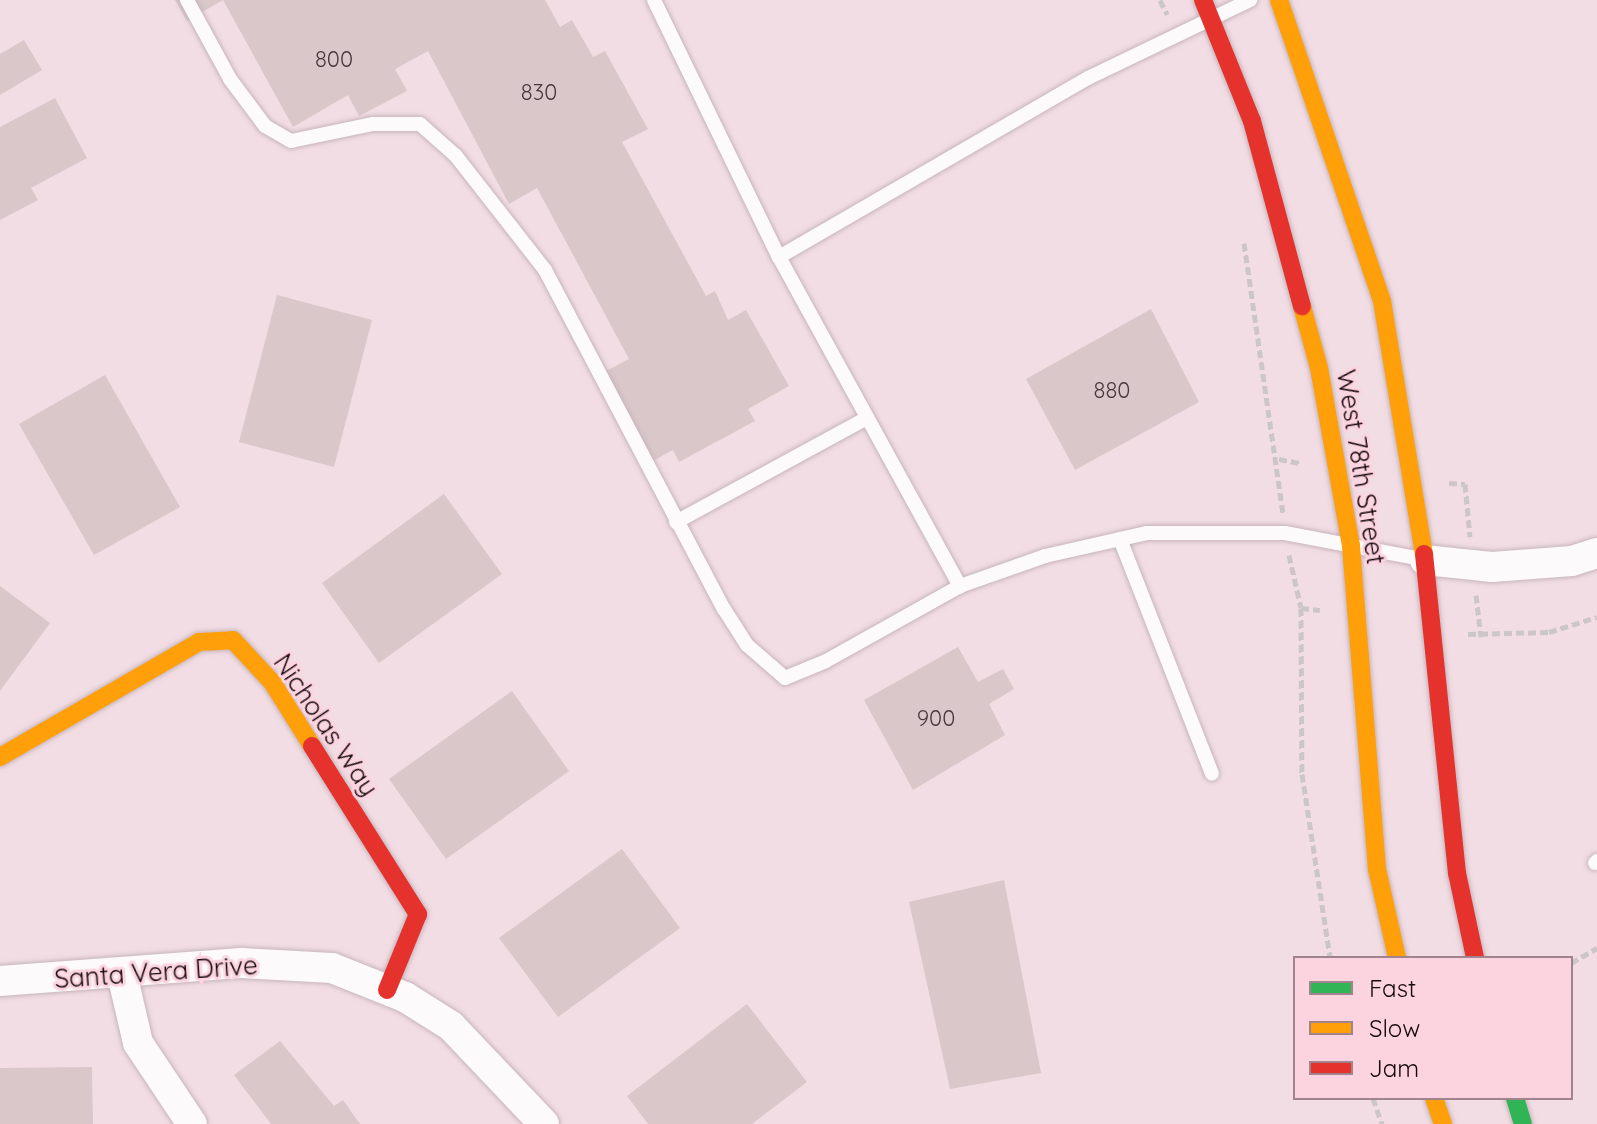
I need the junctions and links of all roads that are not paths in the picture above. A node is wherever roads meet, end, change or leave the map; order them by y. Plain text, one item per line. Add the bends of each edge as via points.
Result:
1 (187, 0) edge
2 (654, 0) edge
3 (1203, 0) edge
4 (1250, 0) edge
5 (1279, 0) edge
6 (1214, 22) junction
7 (779, 257) junction
8 (867, 418) junction
9 (676, 522) junction
10 (1120, 539) junction
11 (1351, 546) junction
12 (1597, 553) edge
13 (1425, 560) junction
14 (960, 586) junction
15 (0, 757) edge
16 (1212, 774) dead end
17 (1397, 956) edge
18 (1475, 956) edge
19 (122, 974) junction
20 (0, 981) edge
21 (387, 990) junction
22 (1435, 1100) edge
23 (1516, 1100) edge
24 (192, 1124) edge
25 (544, 1124) edge
26 (1443, 1124) edge
27 (1523, 1124) edge

1 - 9 lane via 230,79 265,126 278,134 291,141 373,124 420,124 456,156 545,270
2 - 7 lane
3 - 6 street, West 78th Street
4 - 6 lane
5 - 13 street, West 78th Street via 1382,301
6 - 7 lane via 1088,78
6 - 11 street, West 78th Street via 1252,121 1319,368
7 - 8 lane
8 - 9 lane
8 - 14 lane
9 - 14 lane via 747,645 785,678 826,661
10 - 11 lane via 1211,531 1285,533
10 - 14 lane via 1045,556
10 - 16 lane
11 - 13 lane
11 - 17 street, West 78th Street via 1377,869
12 - 13 street via 1572,561 1492,567
13 - 18 street, West 78th Street via 1457,873
15 - 21 street, Nicholas Way via 199,642 233,640 272,682 418,914
19 - 20 street, Santa Vera Drive
19 - 21 street, Santa Vera Drive via 272,964 332,968
19 - 24 street via 138,1043
21 - 25 street, Santa Vera Drive via 451,1026
22 - 26 street
23 - 27 street

